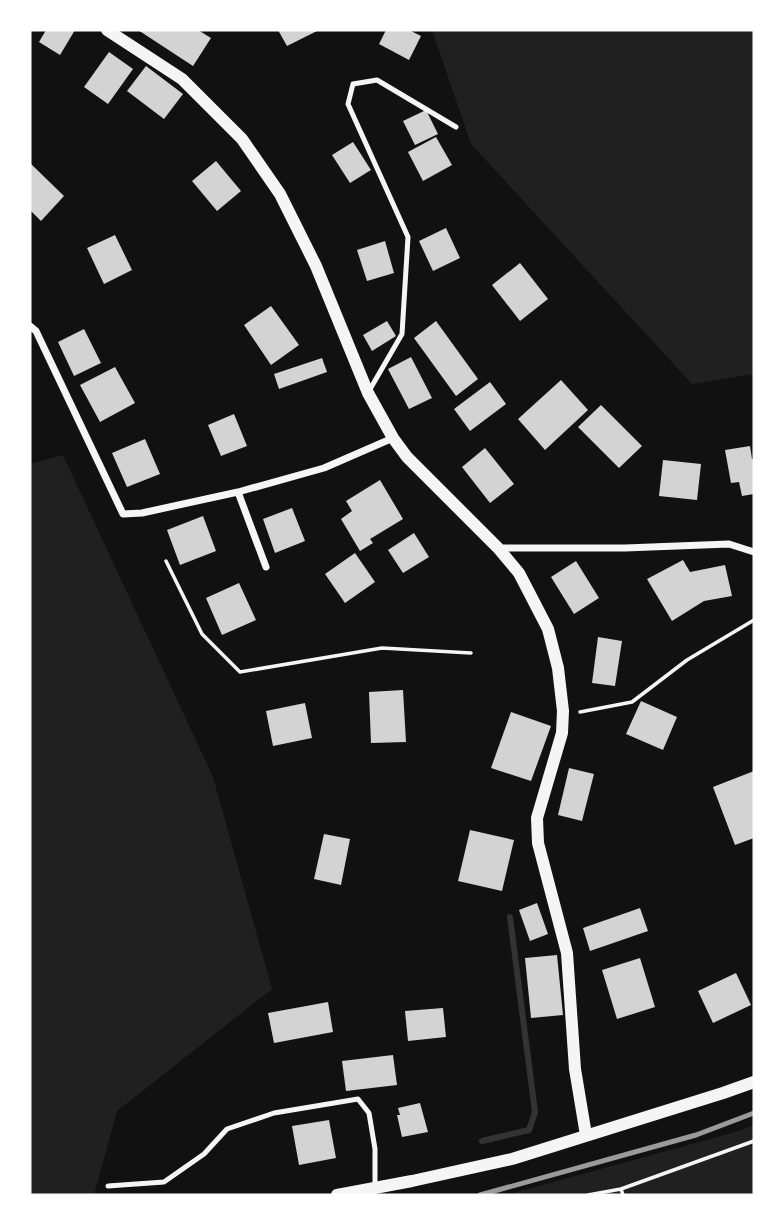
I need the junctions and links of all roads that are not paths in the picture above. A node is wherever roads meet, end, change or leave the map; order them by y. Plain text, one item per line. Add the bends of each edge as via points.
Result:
1 (107, 30) edge
2 (456, 127) dead end
3 (30, 326) edge
4 (368, 393) junction
5 (393, 438) junction
6 (237, 492) junction
7 (498, 548) junction
8 (754, 552) edge
9 (266, 567) dead end
10 (754, 1082) edge
11 (586, 1135) junction
12 (108, 1186) dead end
13 (375, 1188) junction
14 (337, 1195) edge

1 - 4 street via 182,79 242,139 280,194 316,266
2 - 4 lane via 377,80 353,84 348,104 408,237 402,334
3 - 6 street via 123,514
4 - 5 street
5 - 6 street via 324,468
5 - 7 street
6 - 9 street
7 - 8 street via 729,544
7 - 11 street via 519,573 548,629 558,668 562,733 537,818 538,843 567,953 575,1069
10 - 11 street
11 - 13 street via 512,1159
12 - 13 lane via 164,1182 204,1154 227,1129 274,1113 358,1100 369,1113
13 - 14 street

